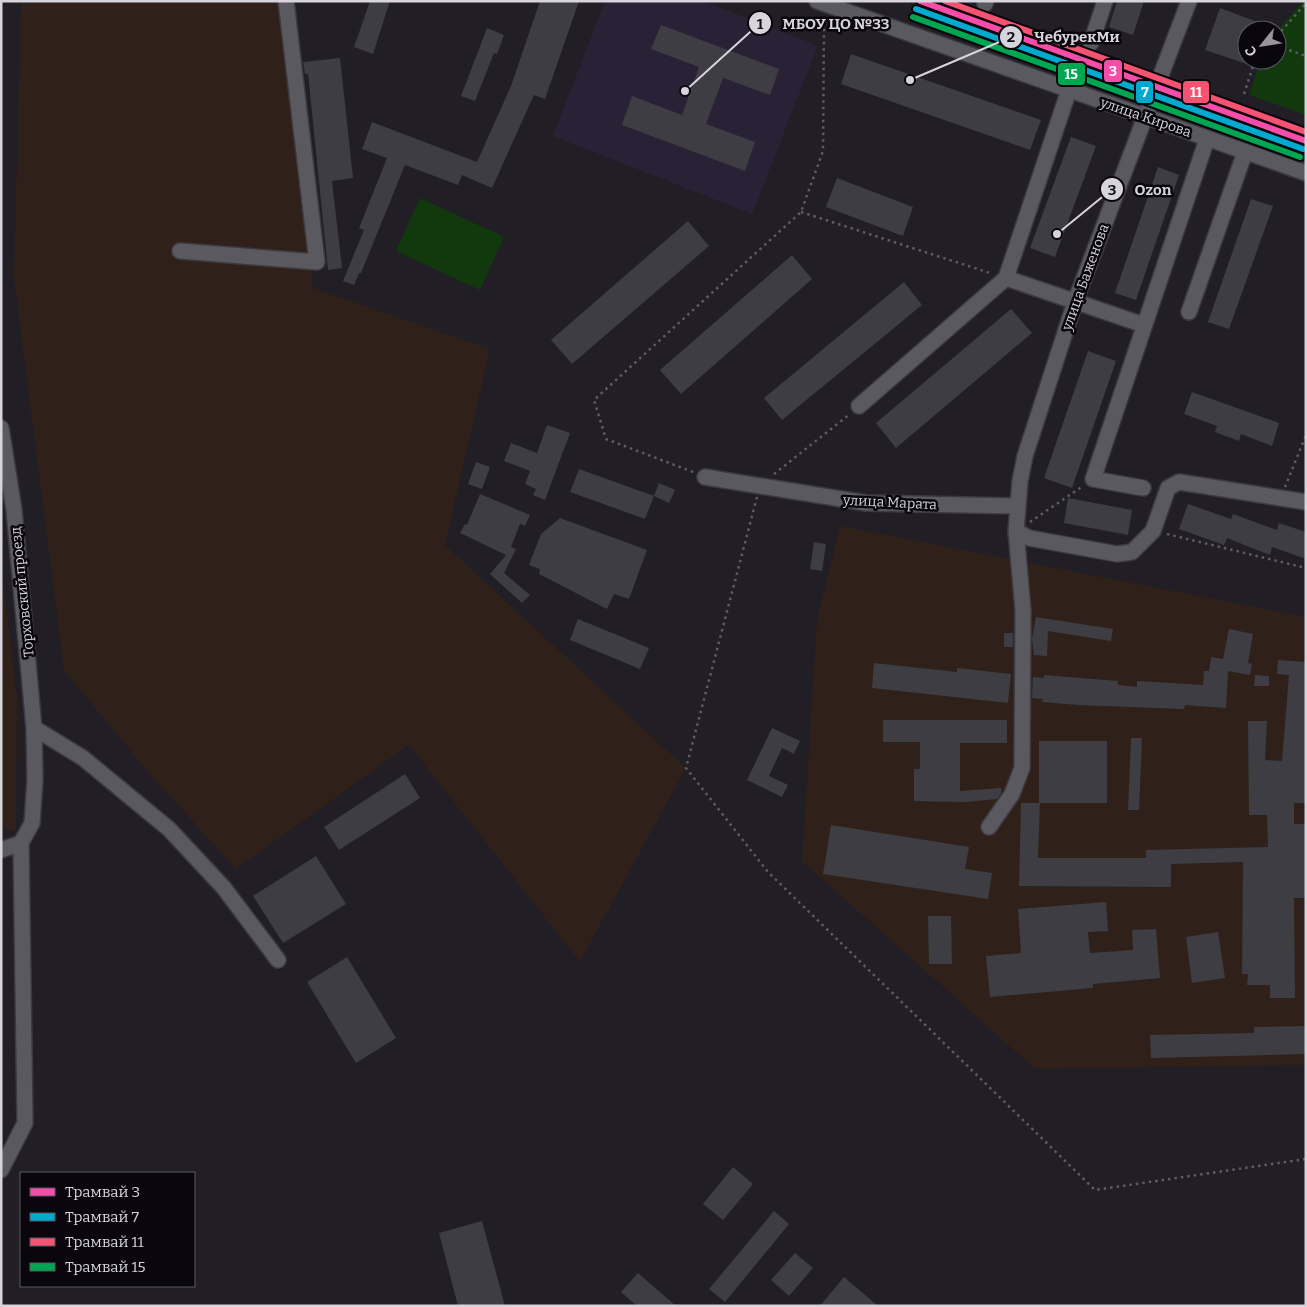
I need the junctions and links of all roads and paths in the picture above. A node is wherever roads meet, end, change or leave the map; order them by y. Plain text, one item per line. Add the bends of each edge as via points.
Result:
1 (286, 1) edge
2 (817, 1) edge
3 (1105, 1) edge
4 (1189, 1) edge
5 (1306, 3) edge
6 (1287, 25) edge
7 (824, 28) dead end
8 (1091, 43) dead end
9 (1287, 49) edge
10 (1306, 56) edge
11 (1252, 70) edge
12 (1069, 90) junction
13 (1244, 94) dead end
14 (1146, 117) junction
15 (1207, 138) junction
16 (1245, 152) junction
17 (1306, 173) edge
18 (801, 212) junction
19 (180, 251) dead end
20 (1006, 278) junction
21 (1074, 302) junction
22 (1189, 312) dead end
23 (1144, 325) junction
24 (859, 406) joint
25 (1, 428) edge
26 (1306, 435) edge
27 (705, 477) joint
28 (1093, 479) junction
29 (760, 486) junction
30 (1143, 488) dead end
31 (1281, 498) junction
32 (1306, 502) edge
33 (1017, 506) junction
34 (1016, 531) junction
35 (1153, 531) junction
36 (1306, 568) edge
37 (34, 728) junction
38 (989, 827) dead end
39 (21, 843) junction
40 (1, 850) edge
41 (278, 960) dead end
42 (1306, 1160) edge
43 (1, 1170) edge

1 - 19 street via 317,262
2 - 12 street, улица Кирова
3 - 8 street
4 - 14 street, улица Баженова
5 - 6 path
7 - 18 path via 824,151
9 - 10 path
11 - 13 path
12 - 14 street, улица Кирова
12 - 20 street
14 - 15 street, улица Кирова
14 - 21 street, улица Баженова
15 - 16 street, улица Кирова
15 - 23 street
16 - 17 street, улица Кирова
16 - 22 street
18 - 20 path
18 - 27 path via 594,400 606,439
20 - 21 street
20 - 24 street
21 - 23 street
21 - 33 street, улица Баженова via 1025,456
23 - 28 street
24 - 29 path
25 - 37 street, Торховский проезд via 14,510
26 - 31 path
27 - 29 street, улица Марата
28 - 30 street
28 - 34 path
29 - 33 street, улица Марата via 866,503
29 - 42 path via 686,768 768,872 1095,1190
31 - 32 street
31 - 35 street via 1179,482 1168,488
33 - 34 street, улица Баженова
34 - 35 street via 1029,538 1117,554 1132,552
34 - 38 street, улица Баженова via 1023,610 1022,768 1012,794
35 - 36 path
37 - 39 street, Торховский проезд via 32,823
37 - 41 street via 83,758 169,829 224,888
39 - 40 street
39 - 43 street via 25,1122

